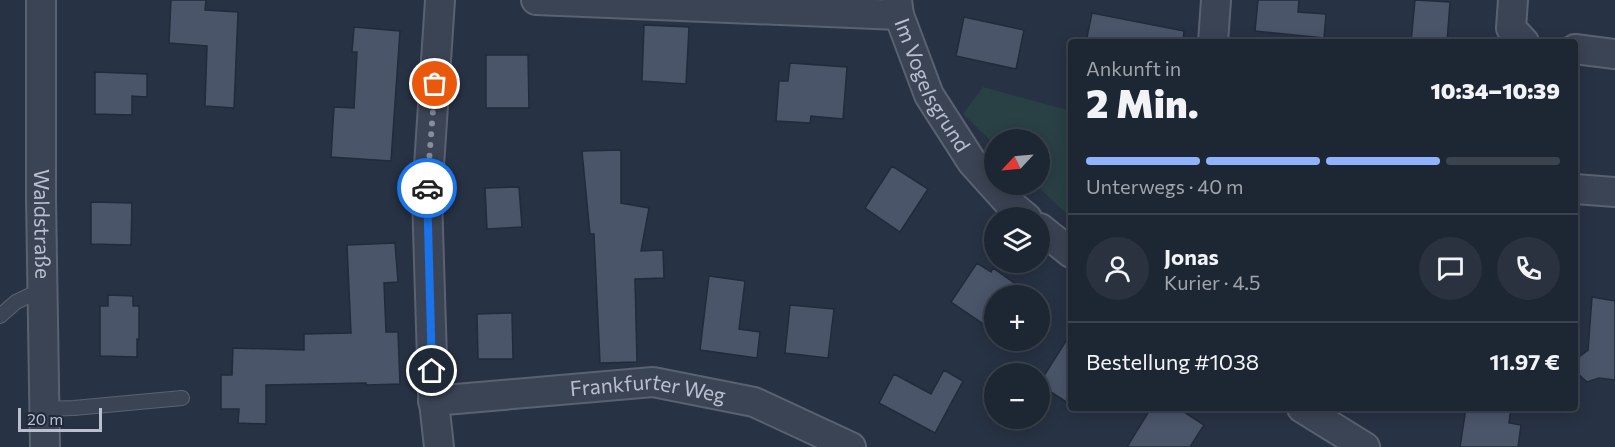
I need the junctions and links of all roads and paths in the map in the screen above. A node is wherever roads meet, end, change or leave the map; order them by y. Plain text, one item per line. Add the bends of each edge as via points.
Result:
1 (41, 0) edge
2 (440, 0) edge
3 (536, 0) edge
4 (1216, 0) edge
5 (1513, 0) edge
6 (590, 1) edge
7 (898, 7) edge
8 (1213, 39) edge
9 (1521, 39) edge
10 (1578, 49) edge
11 (1615, 54) edge
12 (1578, 189) edge
13 (1615, 192) edge
14 (1014, 207) edge
15 (1050, 236) edge
16 (1068, 251) edge
17 (43, 289) junction
18 (0, 316) edge
19 (182, 398) dead end
20 (433, 401) junction
21 (45, 409) junction
22 (1307, 411) edge
23 (45, 447) edge
24 (439, 447) edge
25 (851, 447) edge
26 (1365, 447) edge

1 - 17 street, Waldstraße
2 - 20 street via 427,196
3 - 6 street
4 - 8 street
5 - 9 street via 1511,28
6 - 7 street
7 - 14 street, Im Vogelsgrund via 929,95 972,162
10 - 11 street
12 - 13 street
15 - 16 street
17 - 18 lane via 16,302
17 - 21 street, Waldstraße
19 - 21 lane
20 - 24 street
20 - 25 street, Frankfurter Weg via 653,382 754,402
21 - 23 street, Waldstraße
22 - 26 street

